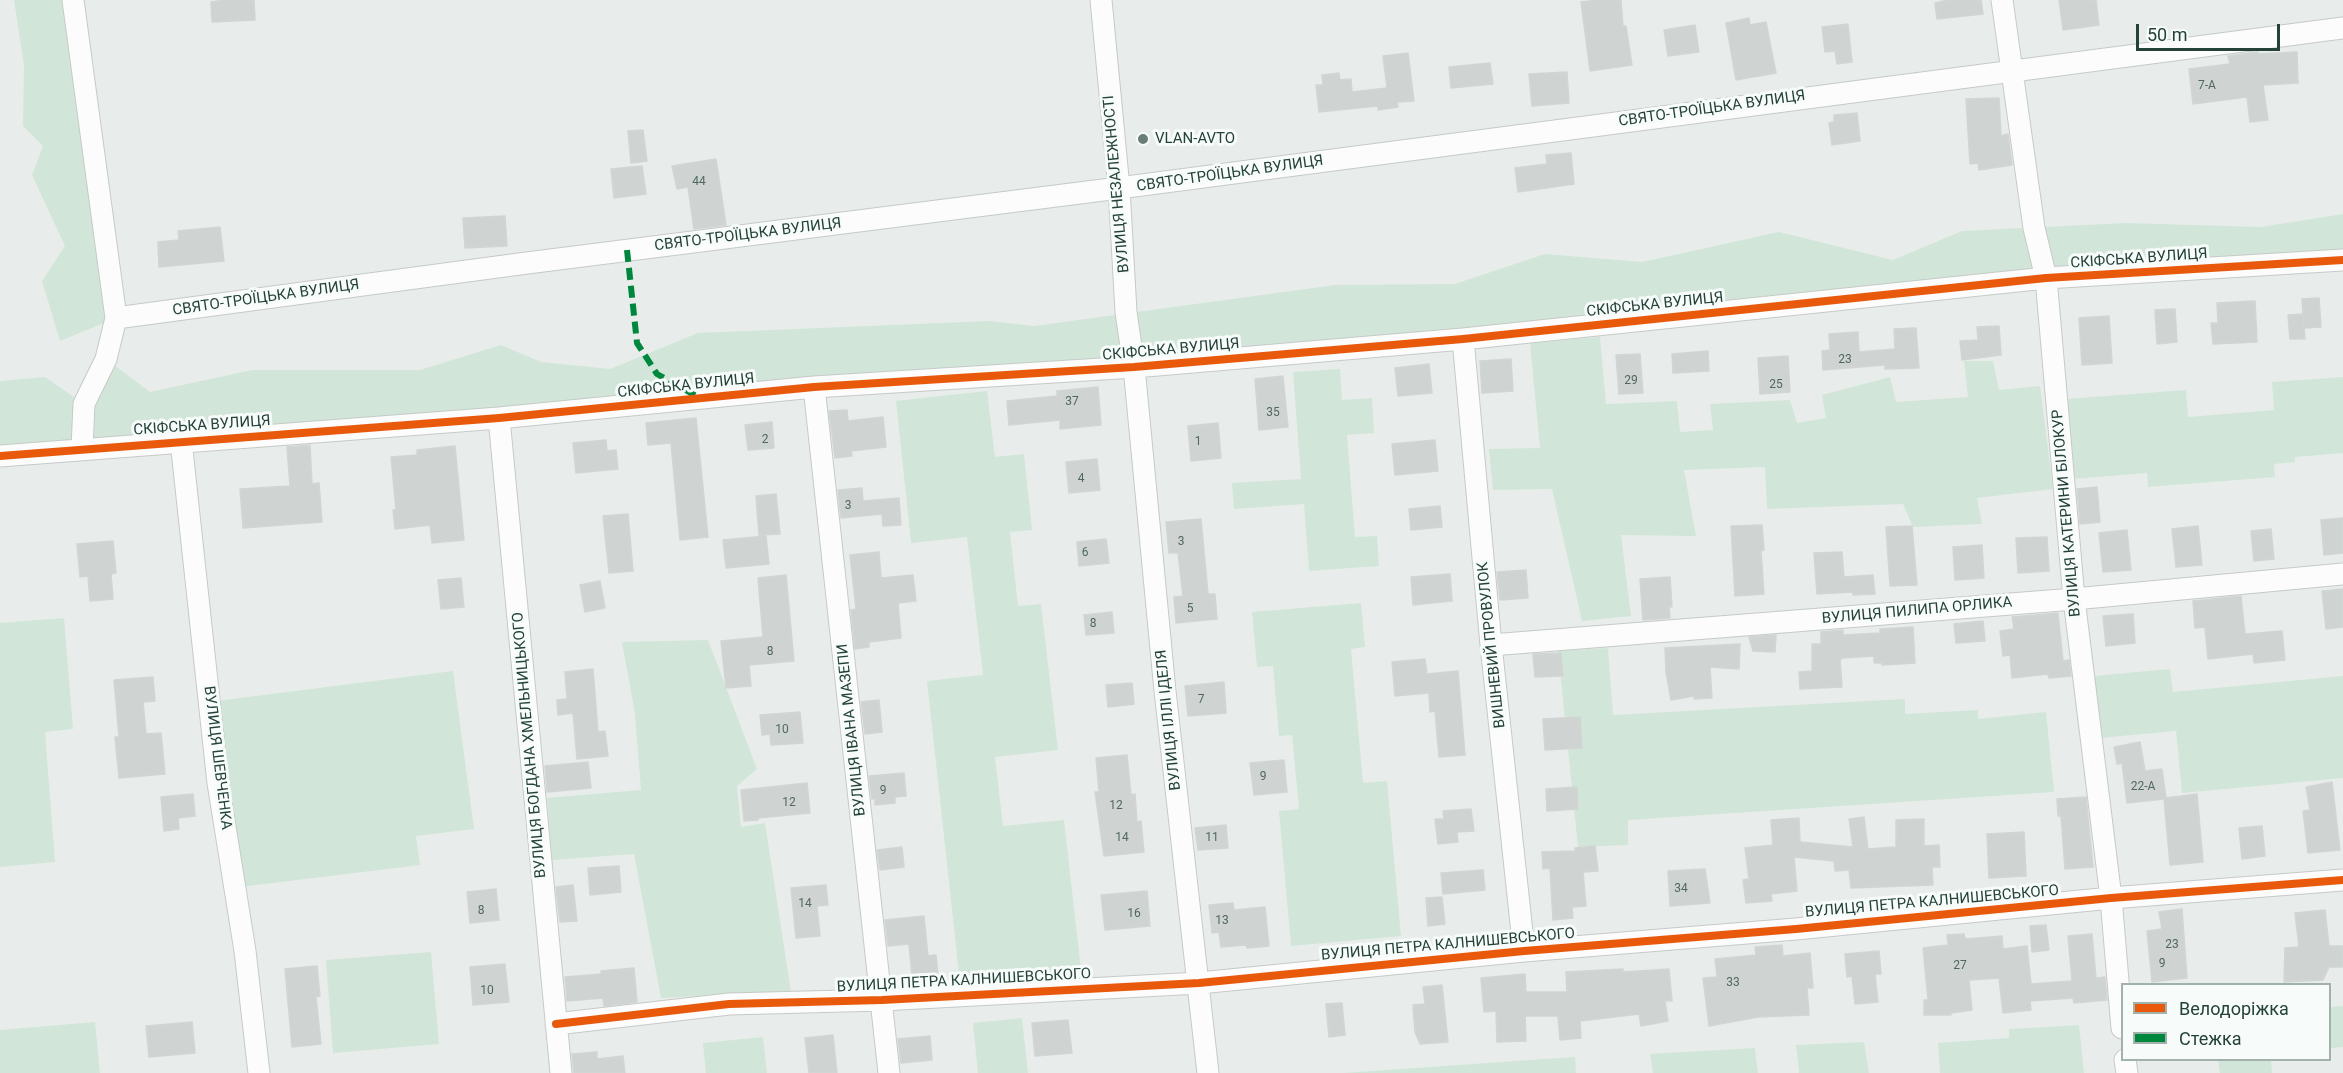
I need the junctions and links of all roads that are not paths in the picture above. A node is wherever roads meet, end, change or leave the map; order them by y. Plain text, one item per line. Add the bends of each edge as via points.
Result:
1 (73, 0) edge
2 (1101, 0) edge
3 (2002, 0) edge
4 (2343, 28) edge
5 (2012, 70) junction
6 (1119, 188) junction
7 (2343, 260) edge
8 (2046, 278) junction
9 (116, 318) junction
10 (1463, 339) junction
11 (1134, 367) junction
12 (814, 387) junction
13 (500, 418) junction
14 (181, 441) junction
15 (82, 448) junction
16 (0, 456) edge
17 (2343, 574) edge
18 (2074, 599) junction
19 (1491, 645) junction
20 (2343, 880) edge
21 (2111, 898) junction
22 (1524, 951) junction
23 (1198, 983) junction
24 (882, 1000) junction
25 (2121, 1016) edge
26 (556, 1024) junction
27 (259, 1073) edge
28 (561, 1073) edge
29 (889, 1073) edge
30 (1208, 1073) edge

1 - 9 street
2 - 6 street, ВУЛИЦЯ НЕЗАЛЕЖНОСТІ
3 - 5 street, ВУЛИЦЯ КАТЕРИНИ БІЛОКУР
4 - 5 street, СВЯТО-ТРОЇЦЬКА ВУЛИЦЯ
5 - 6 street, СВЯТО-ТРОЇЦЬКА ВУЛИЦЯ
5 - 8 street, ВУЛИЦЯ КАТЕРИНИ БІЛОКУР via 2034,228
6 - 9 street, СВЯТО-ТРОЇЦЬКА ВУЛИЦЯ
6 - 11 street, ВУЛИЦЯ НЕЗАЛЕЖНОСТІ via 1126,312
7 - 8 street, СКІФСЬКА ВУЛИЦЯ
8 - 10 street, СКІФСЬКА ВУЛИЦЯ
8 - 18 street, ВУЛИЦЯ КАТЕРИНИ БІЛОКУР
9 - 15 street via 106,359 84,404
10 - 11 street, СКІФСЬКА ВУЛИЦЯ
10 - 19 street, ВИШНЕВИЙ ПРОВУЛОК
11 - 12 street, СКІФСЬКА ВУЛИЦЯ
11 - 23 street, ВУЛИЦЯ ІЛЛІ ІДЕЛЯ
12 - 13 street, СКІФСЬКА ВУЛИЦЯ
12 - 24 street, ВУЛИЦЯ ІВАНА МАЗЕПИ
13 - 14 street, СКІФСЬКА ВУЛИЦЯ
13 - 26 street, ВУЛИЦЯ БОГДАНА ХМЕЛЬНИЦЬКОГО
14 - 15 street, СКІФСЬКА ВУЛИЦЯ
14 - 27 street, ВУЛИЦЯ ШЕВЧЕНКА via 218,783 245,951
15 - 16 street, СКІФСЬКА ВУЛИЦЯ
17 - 18 street, ВУЛИЦЯ ПИЛИПА ОРЛИКА
18 - 19 street, ВУЛИЦЯ ПИЛИПА ОРЛИКА
18 - 21 street, ВУЛИЦЯ КАТЕРИНИ БІЛОКУР
19 - 22 street, ВИШНЕВИЙ ПРОВУЛОК
20 - 21 street, ВУЛИЦЯ ПЕТРА КАЛНИШЕВСЬКОГО
21 - 22 street, ВУЛИЦЯ ПЕТРА КАЛНИШЕВСЬКОГО
21 - 25 street, ВУЛИЦЯ КАТЕРИНИ БІЛОКУР
22 - 23 street, ВУЛИЦЯ ПЕТРА КАЛНИШЕВСЬКОГО
23 - 24 street, ВУЛИЦЯ ПЕТРА КАЛНИШЕВСЬКОГО
23 - 30 street, ВУЛИЦЯ ІЛЛІ ІДЕЛЯ
24 - 26 street, ВУЛИЦЯ ПЕТРА КАЛНИШЕВСЬКОГО via 729,1004
24 - 29 street, ВУЛИЦЯ ІВАНА МАЗЕПИ
26 - 28 street, ВУЛИЦЯ БОГДАНА ХМЕЛЬНИЦЬКОГО

